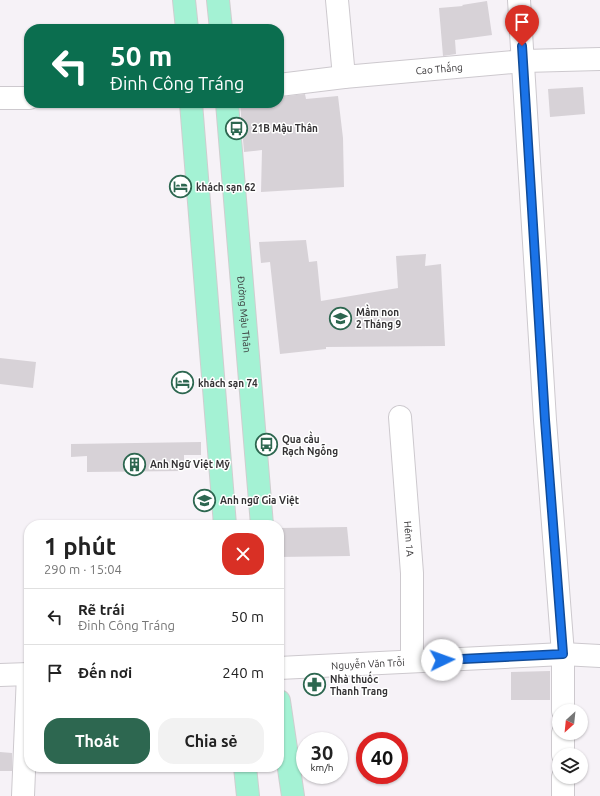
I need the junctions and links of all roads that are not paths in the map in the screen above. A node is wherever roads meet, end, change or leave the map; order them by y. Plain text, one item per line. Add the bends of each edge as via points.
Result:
1 (184, 0) edge
2 (218, 0) edge
3 (337, 0) edge
4 (519, 0) edge
5 (186, 24) edge
6 (220, 24) edge
7 (600, 59) edge
8 (524, 61) junction
9 (344, 77) junction
10 (284, 84) edge
11 (0, 98) edge
12 (24, 98) edge
13 (191, 108) edge
14 (227, 108) edge
15 (400, 416) dead end
16 (225, 520) edge
17 (262, 520) edge
18 (563, 654) junction
19 (600, 656) edge
20 (412, 661) junction
21 (284, 668) edge
22 (24, 674) edge
23 (0, 675) edge
24 (563, 704) edge
25 (284, 735) edge
26 (24, 772) edge
27 (246, 772) edge
28 (563, 784) edge
29 (23, 796) edge
30 (248, 796) edge
31 (293, 796) edge
32 (563, 796) edge

1 - 5 main road
2 - 6 main road
3 - 9 street
4 - 8 street
7 - 8 street, Cao Thắng
8 - 9 street, Cao Thắng
8 - 18 street via 545,420
9 - 10 street, Cao Thắng
11 - 12 street
13 - 16 main road
14 - 17 main road, Đường Mậu Thân
15 - 20 street, Hẻm 1A via 412,573
18 - 19 street, Nguyễn Văn Trỗi
18 - 20 street, Nguyễn Văn Trỗi
18 - 24 street
20 - 21 street, Nguyễn Văn Trỗi
22 - 23 street
25 - 31 main road
26 - 29 street
27 - 30 main road
28 - 32 street

